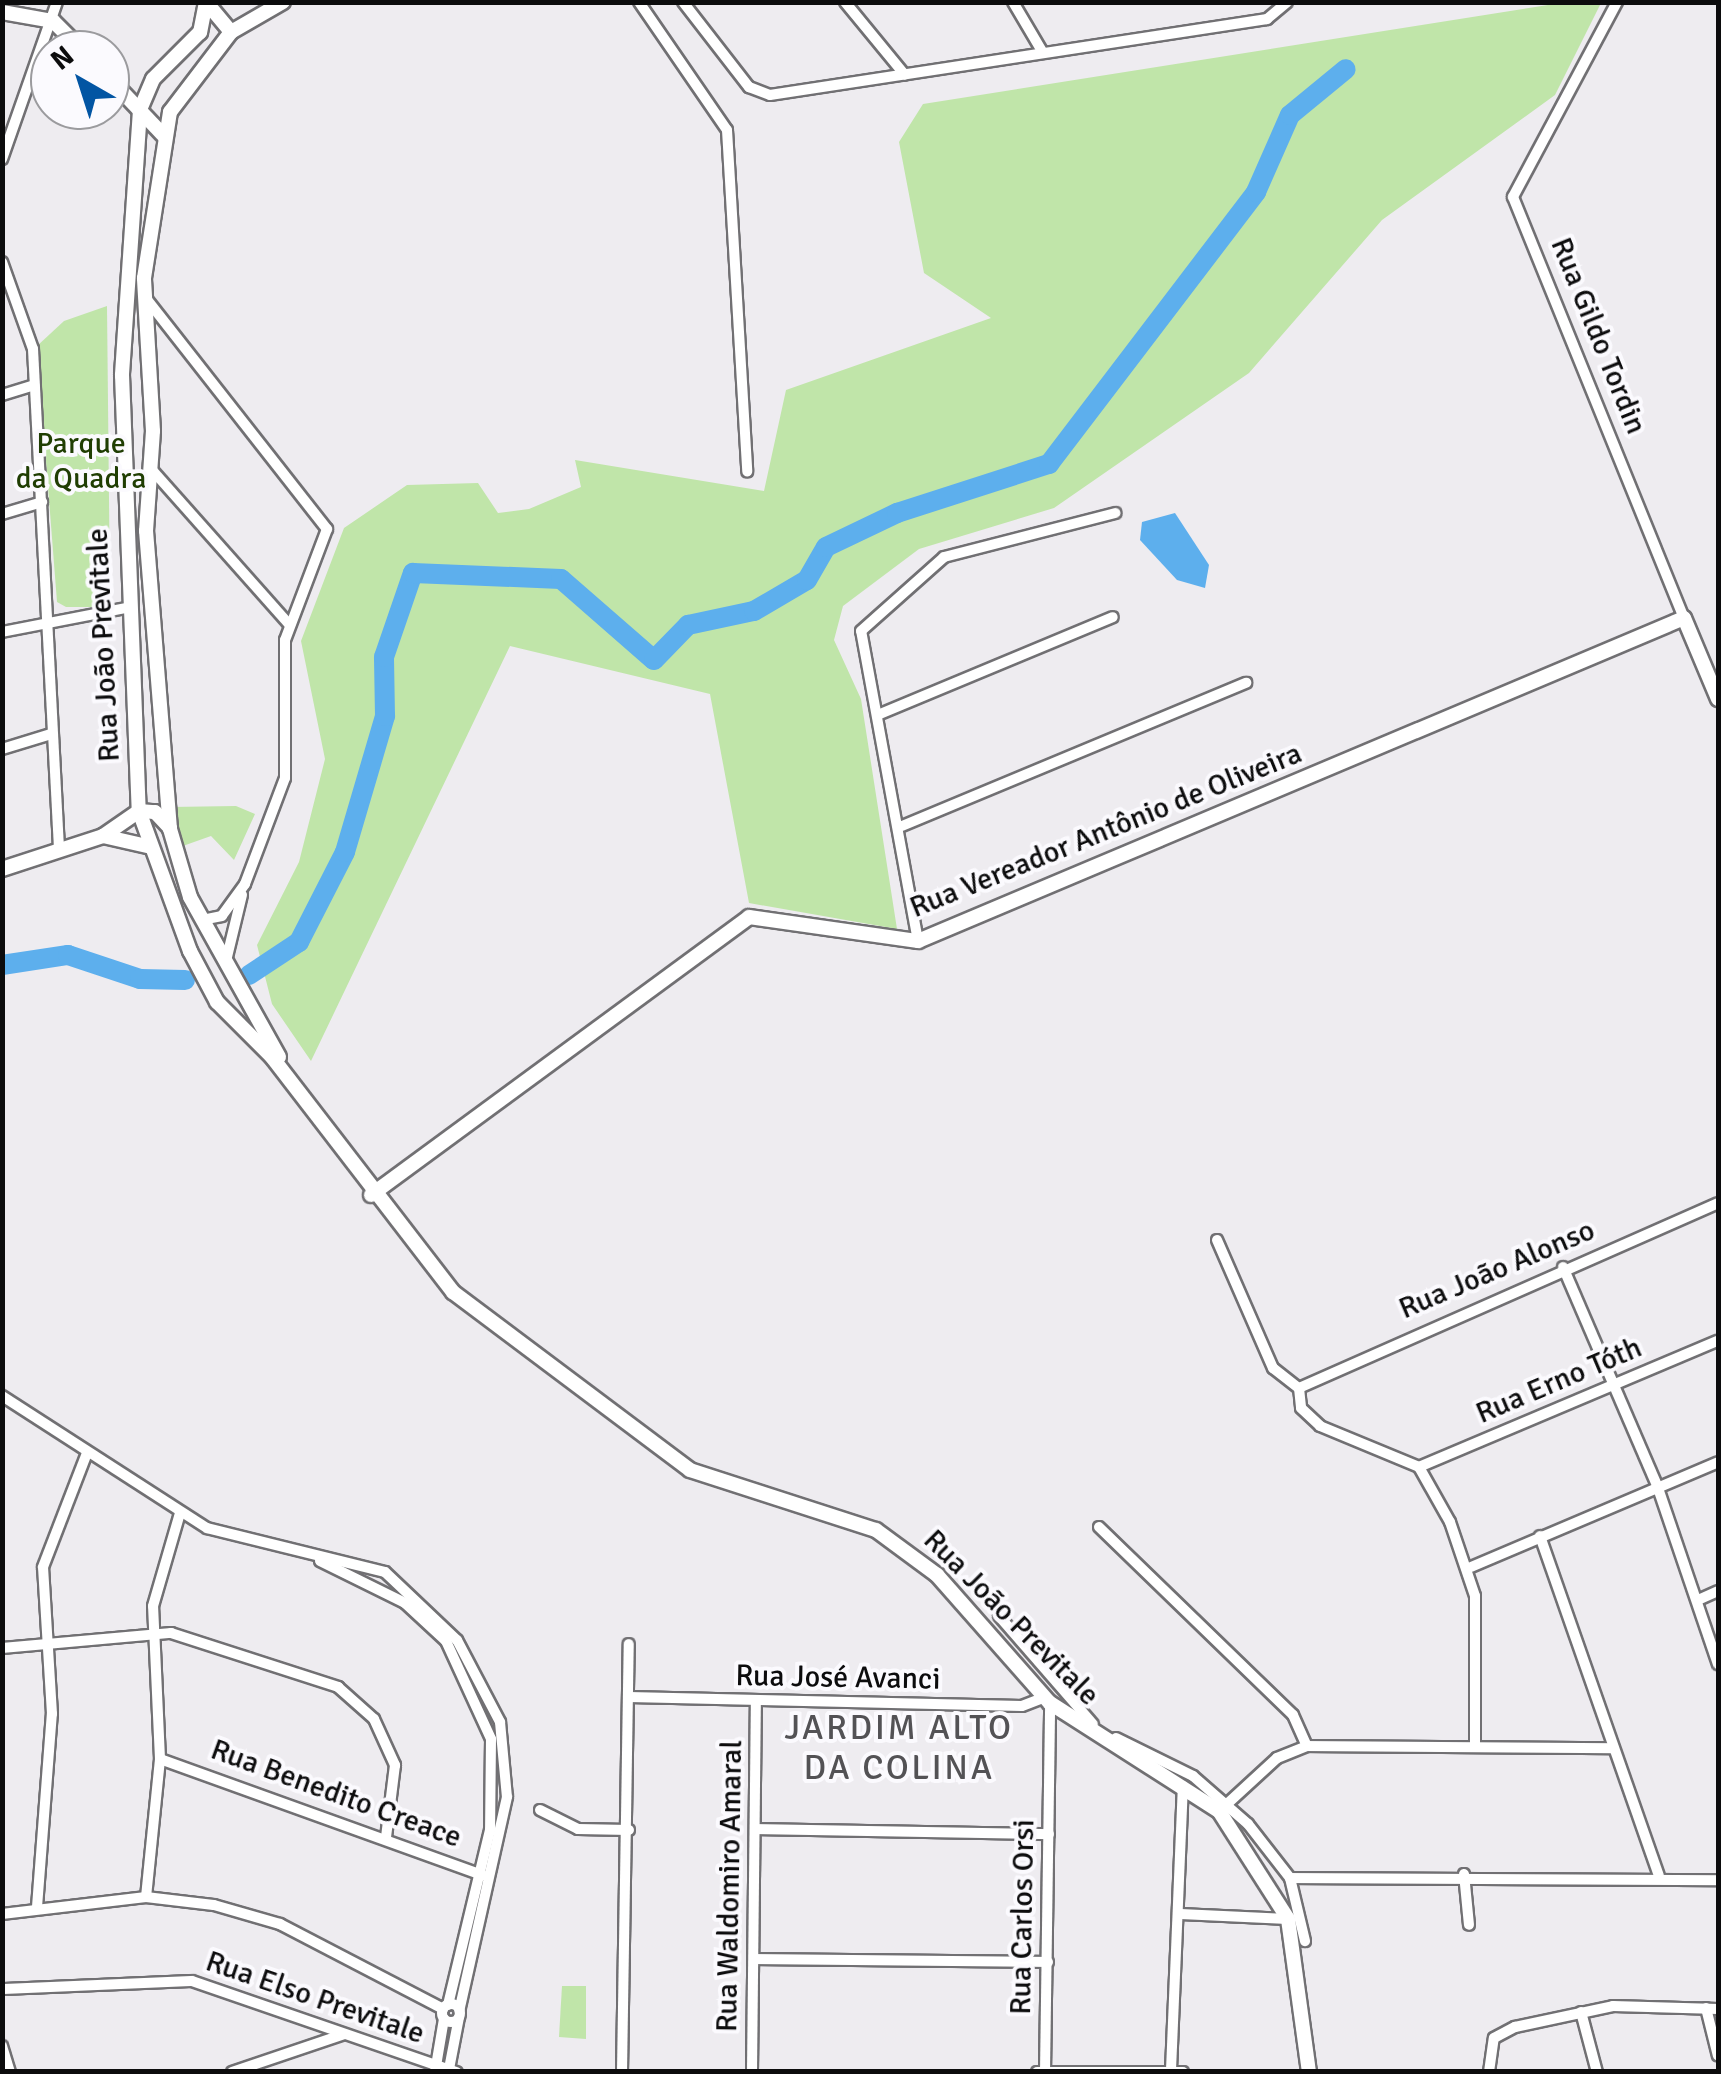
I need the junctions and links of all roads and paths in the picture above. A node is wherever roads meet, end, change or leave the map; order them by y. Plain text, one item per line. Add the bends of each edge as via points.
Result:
1 (57, 2) edge
2 (206, 2) edge
3 (283, 2) edge
4 (639, 2) edge
5 (683, 2) edge
6 (846, 2) edge
7 (1013, 2) edge
8 (1288, 2) edge
9 (1617, 2) edge
10 (2, 12) edge
11 (53, 21) junction
12 (62, 30) edge
13 (231, 32) junction
14 (1043, 54) junction
15 (905, 76) junction
16 (130, 100) edge
17 (140, 110) junction
18 (166, 137) junction
19 (2, 158) edge
20 (3, 269) edge
21 (145, 296) junction
22 (34, 384) junction
23 (2, 395) edge
24 (153, 470) junction
25 (747, 471) dead end
26 (42, 502) junction
27 (1115, 513) dead end
28 (2, 514) edge
29 (131, 606) junction
30 (1113, 618) dead end
31 (1684, 618) junction
32 (44, 619) junction
33 (289, 624) junction
34 (2, 632) edge
35 (1246, 683) dead end
36 (1717, 692) edge
37 (880, 714) junction
38 (51, 734) junction
39 (2, 749) edge
40 (139, 812) junction
41 (902, 826) junction
42 (170, 829) junction
43 (104, 836) junction
44 (147, 846) junction
45 (59, 849) junction
46 (2, 868) edge
47 (245, 884) junction
48 (202, 920) junction
49 (918, 941) junction
50 (226, 962) junction
51 (242, 991) junction
52 (217, 1002) junction
53 (293, 1084) junction
54 (371, 1195) junction
55 (1718, 1204) edge
56 (1217, 1240) dead end
57 (1563, 1267) junction
58 (1718, 1341) edge
59 (1613, 1385) junction
60 (1299, 1388) junction
61 (2, 1396) edge
62 (87, 1453) junction
63 (1718, 1462) edge
64 (1418, 1468) junction
65 (1658, 1488) junction
66 (180, 1514) junction
67 (1100, 1527) dead end
68 (1540, 1536) junction
69 (305, 1555) junction
70 (1471, 1567) junction
71 (1718, 1591) edge
72 (1698, 1600) junction
73 (999, 1616) dead end
74 (154, 1634) junction
75 (629, 1644) dead end
76 (48, 1645) junction
77 (2, 1648) edge
78 (1718, 1664) edge
79 (629, 1697) junction
80 (1048, 1700) junction
81 (756, 1702) junction
82 (1475, 1743) junction
83 (1306, 1746) junction
84 (1611, 1748) junction
85 (160, 1759) junction
86 (1183, 1782) junction
87 (1228, 1804) junction
88 (540, 1810) dead end
89 (758, 1828) junction
90 (628, 1830) junction
91 (1049, 1834) junction
92 (386, 1837) junction
93 (478, 1874) junction
94 (1464, 1874) junction
95 (1659, 1875) junction
96 (494, 1878) junction
97 (1290, 1878) junction
98 (1718, 1880) edge
99 (146, 1897) junction
100 (37, 1907) junction
101 (2, 1914) edge
102 (1180, 1914) junction
103 (1288, 1918) junction
104 (1469, 1925) dead end
105 (1304, 1941) dead end
106 (756, 1959) junction
107 (1048, 1962) junction
108 (2, 1989) edge
109 (1706, 2008) junction
110 (1718, 2008) edge
111 (445, 2011) junction
112 (1581, 2012) junction
113 (459, 2014) junction
114 (344, 2034) junction
115 (2, 2046) edge
116 (1718, 2056) edge
117 (434, 2068) edge
118 (453, 2070) edge
119 (1042, 2070) edge
120 (1177, 2071) edge
121 (10, 2072) edge
122 (232, 2072) edge
123 (622, 2072) edge
124 (752, 2072) edge
125 (1306, 2072) edge
126 (1489, 2072) edge
127 (1597, 2072) edge

1 - 11 street
2 - 13 main road
2 - 17 main road, Rua João Previtale via 200,32 153,79
3 - 13 main road, Rua João Previtale
4 - 25 street via 727,130
5 - 15 street via 758,95
6 - 15 street
7 - 14 street
8 - 14 street via 1267,18
9 - 31 street, Rua Gildo Tordin via 1513,197
10 - 11 main road
11 - 12 main road
11 - 19 street
13 - 18 main road, Rua João Previtale via 181,91
14 - 15 street
16 - 17 main road
17 - 18 main road
17 - 29 main road, Rua João Previtale via 122,375
18 - 21 main road, Rua João Previtale
20 - 22 street via 33,350
21 - 24 main road, Rua João Previtale
21 - 33 street via 322,516 325,539
22 - 23 street
22 - 26 street
24 - 33 street
24 - 42 main road, Rua João Previtale via 146,532
26 - 28 street
26 - 32 street
27 - 37 street via 1003,538 915,574 861,631
29 - 32 street
29 - 40 main road, Rua João Previtale
30 - 37 street
31 - 36 main road, Rua Gildo Tordin
31 - 49 main road, Rua Vereador Antônio de Oliveira
32 - 34 street
32 - 38 street
33 - 47 street via 290,754
35 - 41 street
37 - 41 street
38 - 39 street
38 - 45 street
40 - 42 main road via 155,812
40 - 43 main road
40 - 44 main road, Rua João Previtale
41 - 49 street
42 - 48 main road, Rua João Previtale
43 - 44 main road
43 - 45 main road
44 - 52 main road, Rua João Previtale
45 - 46 main road
47 - 48 street via 222,916
47 - 50 street
48 - 50 main road, Rua João Previtale
49 - 54 main road, Rua Vereador Antônio de Oliveira via 750,916
50 - 51 main road, Rua João Previtale
51 - 52 main road via 233,1004
51 - 53 main road, Rua João Previtale
52 - 53 main road, Rua João Previtale
53 - 54 main road, Rua João Previtale
54 - 80 main road, Rua João Previtale via 454,1292 690,1470 848,1518 919,1559
55 - 57 street, Rua João Alonso
56 - 60 street via 1273,1368
57 - 59 street
57 - 60 street, Rua João Alonso
58 - 59 street, Rua Erno Tóth
59 - 64 street, Rua Erno Tóth
59 - 65 street
60 - 64 street via 1301,1408 1320,1426
61 - 62 street
62 - 66 street
62 - 76 street via 46,1553
63 - 65 street
64 - 70 street
65 - 68 street
65 - 72 street
66 - 69 street
66 - 74 street via 155,1576
67 - 83 street via 1292,1715
68 - 70 street
68 - 84 street
69 - 93 street via 406,1603 466,1673 495,1771
69 - 96 street via 385,1572 476,1668 505,1744
70 - 82 street
71 - 72 street
72 - 78 street
73 - 87 street, Rua João Previtale via 1092,1724
74 - 76 street
74 - 85 street
74 - 92 street via 190,1636 302,1672 358,1702 395,1765
75 - 79 street
76 - 77 street
76 - 100 street
79 - 81 street, Rua José Avanci
79 - 90 street
80 - 81 street, Rua José Avanci via 1022,1706
80 - 86 main road, Rua João Previtale
80 - 91 street, Rua Carlos Orsi
81 - 89 street, Rua Waldomiro Amaral
82 - 83 street
82 - 84 street
83 - 87 street via 1277,1758
84 - 95 street
85 - 92 street, Rua Benedito Creace
85 - 99 street
86 - 102 street
86 - 103 main road, Rua João Previtale via 1235,1828
87 - 97 street, Rua João Previtale
88 - 90 street via 578,1828
89 - 91 street
89 - 106 street, Rua Waldomiro Amaral
90 - 123 street
91 - 107 street, Rua Carlos Orsi
92 - 93 street, Rua Benedito Creace
93 - 96 street, Rua Benedito Creace
93 - 111 street
94 - 95 street
94 - 97 street
94 - 104 street
95 - 98 street
96 - 113 street
97 - 105 street, Rua João Previtale
99 - 100 street
99 - 111 street via 280,1924
100 - 101 street
102 - 103 street
102 - 120 street
103 - 125 main road, Rua João Previtale
106 - 107 street
106 - 124 street, Rua Waldomiro Amaral
107 - 119 street, Rua Carlos Orsi
108 - 114 street, Rua Elso Previtale via 192,1980
109 - 110 street
109 - 112 street
109 - 116 street
111 - 113 street
111 - 117 street
112 - 126 street via 1494,2038
112 - 127 street
113 - 118 street
114 - 117 street, Rua Elso Previtale
114 - 122 street
115 - 121 street
117 - 118 street, Rua Elso Previtale
119 - 120 street

